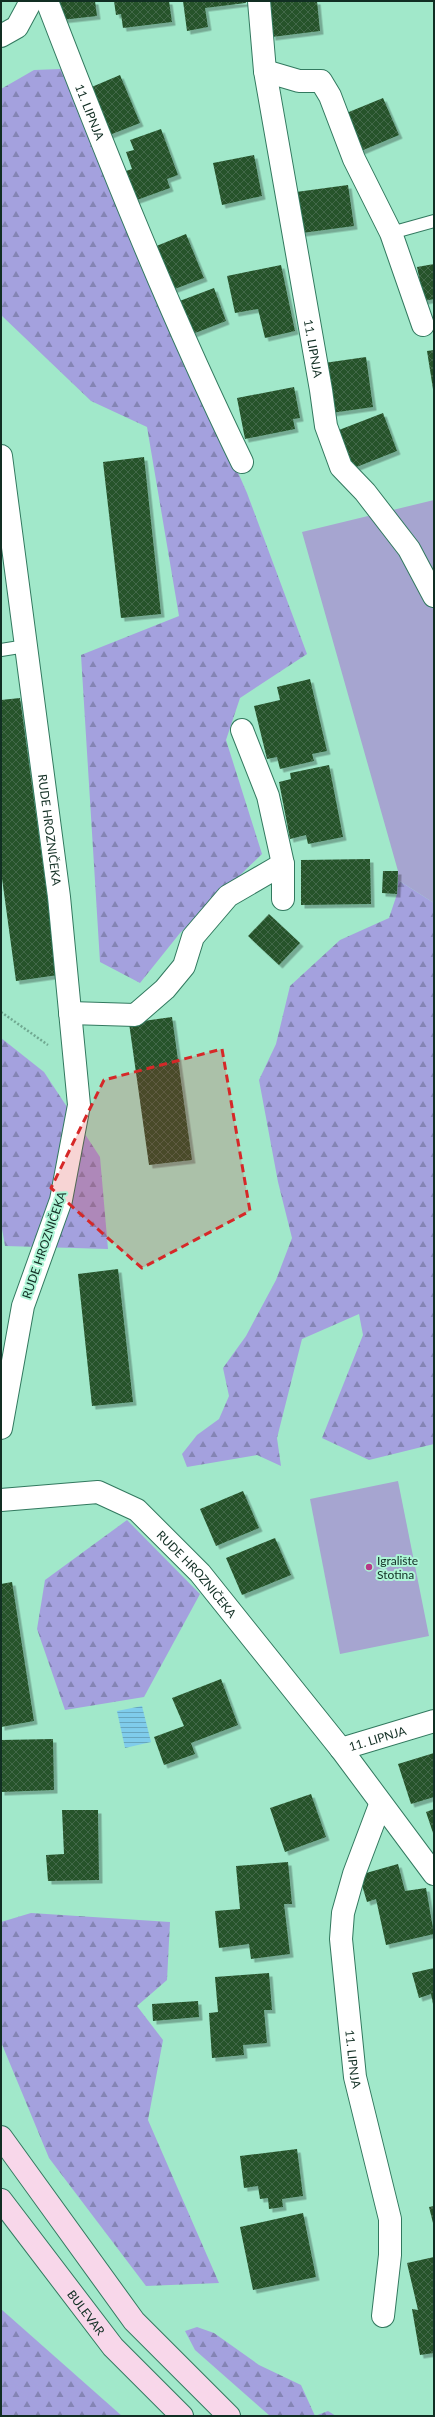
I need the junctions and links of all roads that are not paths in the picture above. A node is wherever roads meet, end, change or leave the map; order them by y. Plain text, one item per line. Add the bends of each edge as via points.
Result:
1 (31, 1) edge
2 (47, 1) edge
3 (259, 1) edge
4 (1, 36) edge
5 (265, 71) junction
6 (434, 221) edge
7 (390, 234) junction
8 (423, 325) dead end
9 (1, 456) edge
10 (242, 462) dead end
11 (434, 596) edge
12 (26, 646) junction
13 (1, 650) edge
14 (242, 730) dead end
15 (283, 864) junction
16 (283, 899) dead end
17 (70, 1013) junction
18 (1, 1428) edge
19 (1, 1500) edge
20 (434, 1721) edge
21 (341, 1749) junction
22 (380, 1805) junction
23 (434, 1874) edge
24 (2, 2137) edge
25 (1, 2200) edge
26 (383, 2316) dead end
27 (182, 2416) edge
28 (229, 2416) edge

1 - 4 street via 17,27
2 - 10 street, 11. LIPNJA via 144,242 214,405
3 - 5 street, 11. LIPNJA
5 - 7 street via 299,81 321,81 330,96 354,159
5 - 11 street, 11. LIPNJA via 326,426 341,467 365,492 409,549
6 - 7 lane
7 - 8 street
9 - 12 street, RUDE HROZNIČEKA
12 - 13 lane
12 - 17 street, RUDE HROZNIČEKA via 59,897
14 - 15 street via 268,796
15 - 16 street
15 - 17 street via 228,896 193,937 184,966 165,989 135,1015
17 - 18 street, RUDE HROZNIČEKA via 79,1105 62,1200 23,1306
19 - 21 street, RUDE HROZNIČEKA via 98,1492 137,1510 200,1573
20 - 21 street, 11. LIPNJA
21 - 22 street, 11. LIPNJA
22 - 23 street, 11. LIPNJA
22 - 26 street, 11. LIPNJA via 354,1874 344,1913 341,1939 355,2077 390,2219 390,2255
24 - 28 main road via 134,2321
25 - 27 main road, BULEVAR via 113,2346

